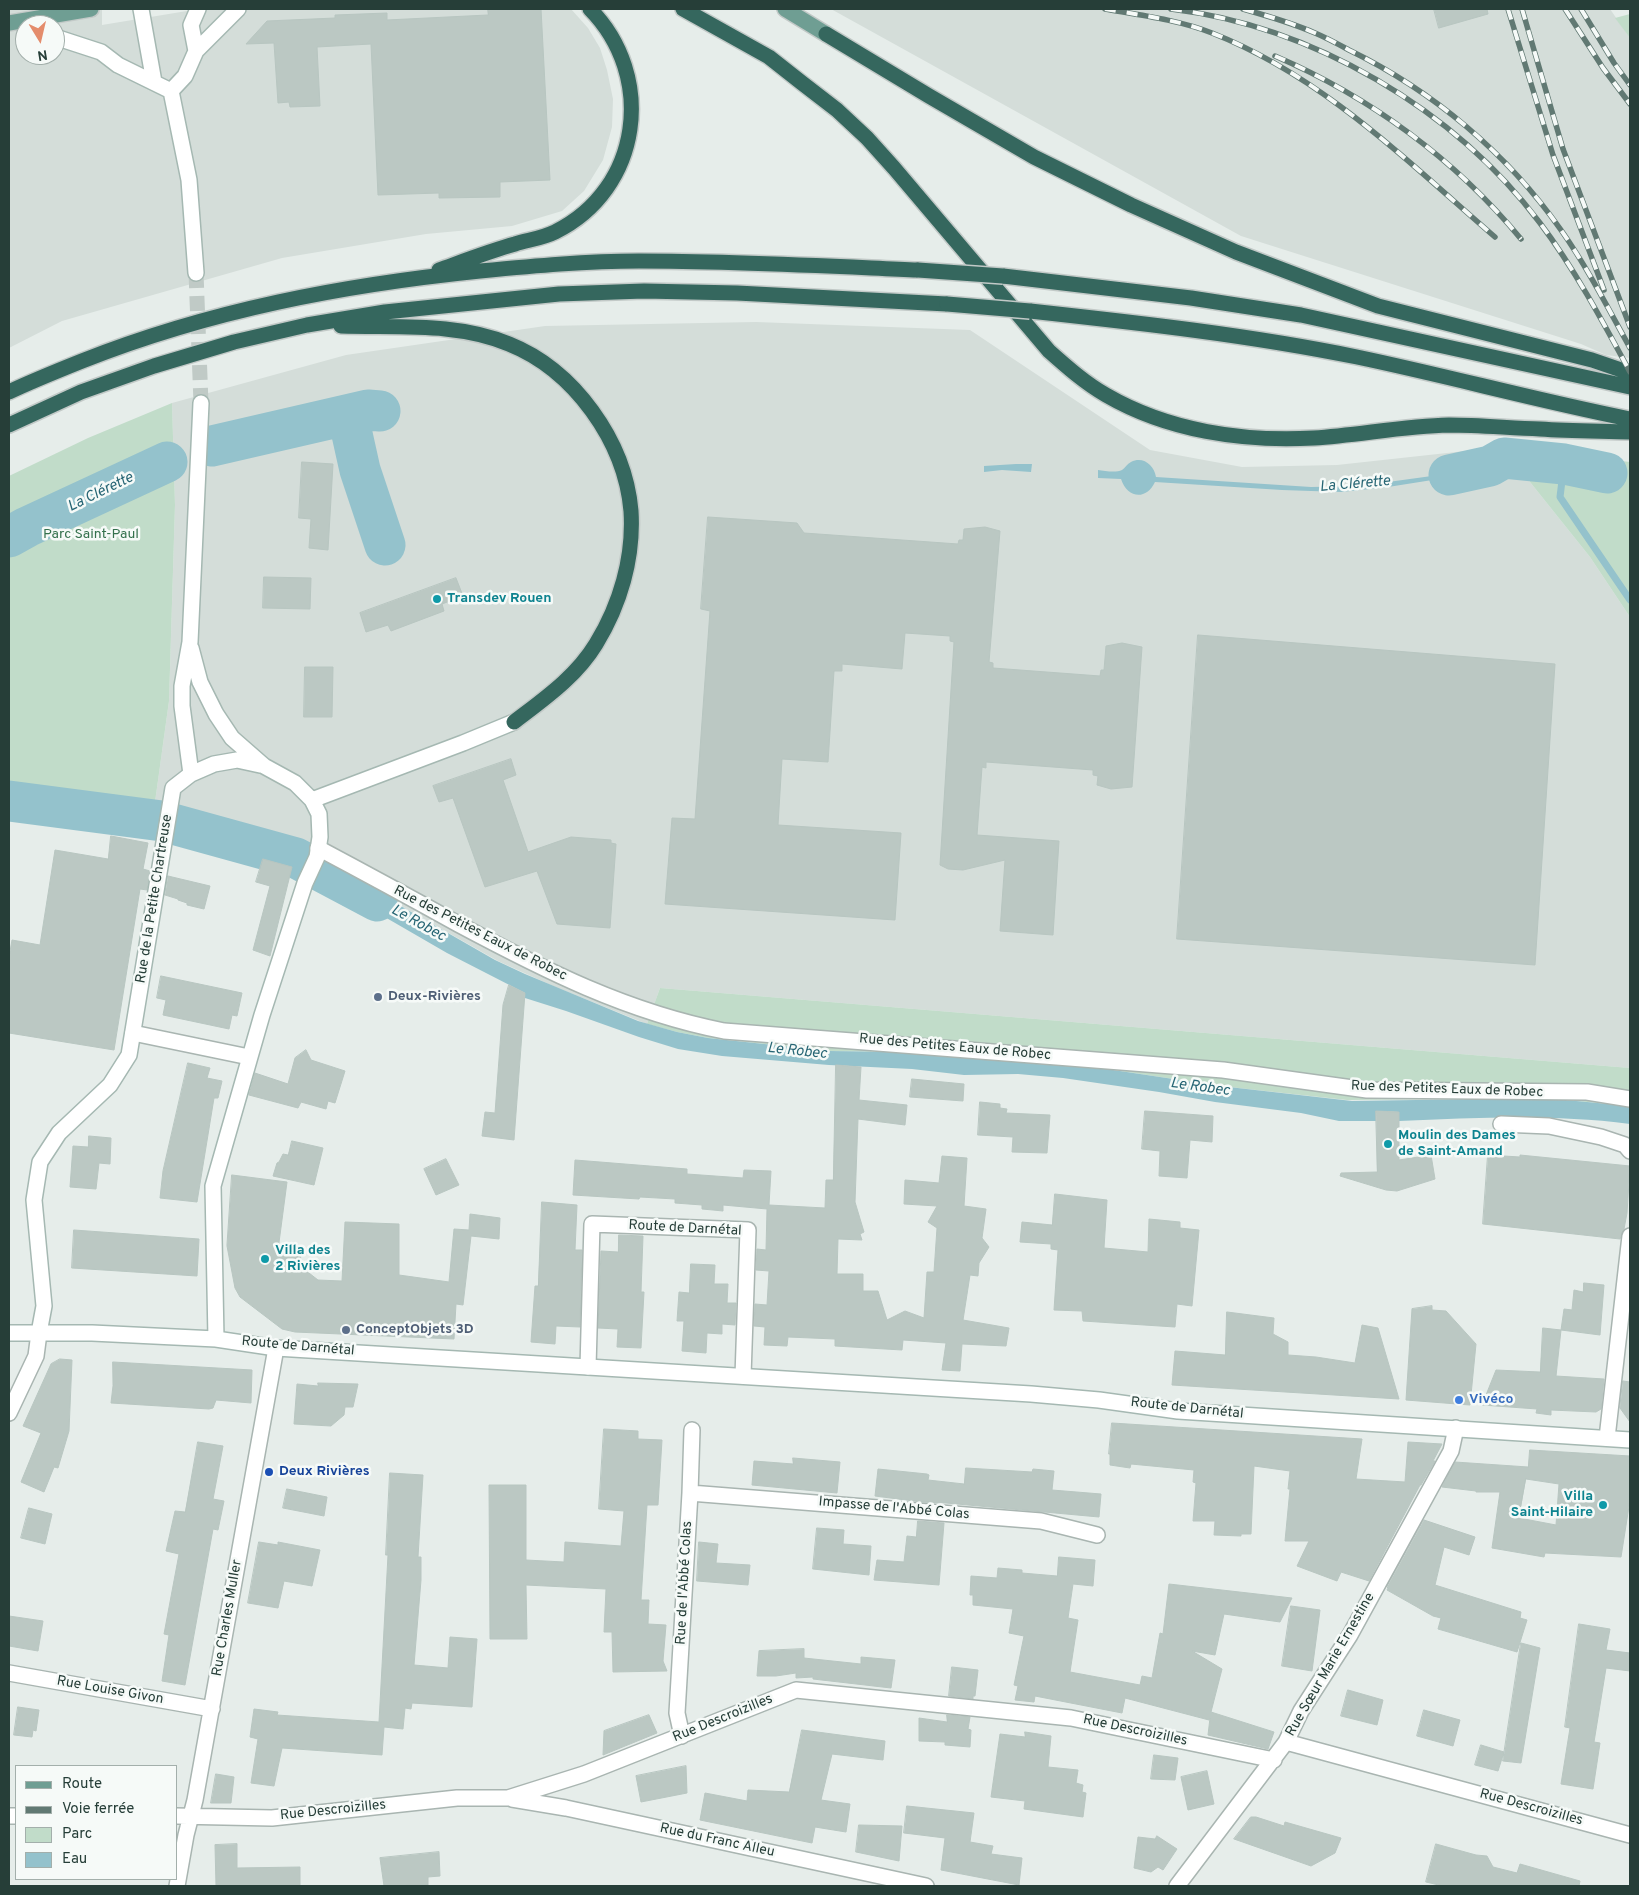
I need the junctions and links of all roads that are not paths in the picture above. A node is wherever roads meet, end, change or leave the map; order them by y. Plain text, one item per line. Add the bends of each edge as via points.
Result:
1 (91, 9) edge
2 (141, 9) edge
3 (198, 9) edge
4 (238, 9) edge
5 (590, 9) edge
6 (683, 9) edge
7 (785, 9) edge
8 (65, 15) edge
9 (826, 34) joint
10 (65, 40) edge
11 (196, 51) junction
12 (154, 82) junction
13 (170, 91) junction
14 (196, 273) tunnel mouth
15 (416, 278) junction
16 (307, 325) junction
17 (1630, 374) edge
18 (1630, 387) edge
19 (9, 392) edge
20 (201, 403) tunnel mouth
21 (1630, 419) edge
22 (9, 425) edge
23 (1630, 432) edge
24 (190, 642) junction
25 (514, 722) joint
26 (264, 766) junction
27 (191, 774) junction
28 (312, 800) junction
29 (318, 852) junction
30 (133, 1033) junction
31 (249, 1058) junction
32 (1630, 1099) edge
33 (1501, 1124) dead end
34 (1630, 1151) edge
35 (1630, 1236) edge
36 (9, 1333) edge
37 (39, 1333) junction
38 (216, 1339) junction
39 (276, 1348) junction
40 (588, 1367) junction
41 (744, 1376) junction
42 (9, 1413) edge
43 (1456, 1428) junction
44 (692, 1430) dead end
45 (1606, 1438) junction
46 (1630, 1440) edge
47 (690, 1493) junction
48 (1097, 1535) dead end
49 (9, 1673) edge
50 (212, 1709) junction
51 (682, 1736) junction
52 (1286, 1742) junction
53 (1274, 1760) junction
54 (508, 1798) junction
55 (192, 1815) junction
56 (178, 1816) edge
57 (1630, 1835) edge
58 (177, 1886) edge
59 (926, 1886) edge
60 (1177, 1886) edge

1 - 8 main road
2 - 12 street
3 - 11 street via 191,26
4 - 11 street
5 - 15 highway via 620,53 630,88 628,142 623,159 607,187 584,213 555,232
6 - 23 highway via 768,57 837,110 894,168 1050,351 1105,395 1136,411 1196,430 1250,437 1313,438 1448,425
7 - 9 main road
9 - 17 highway via 1034,157 1130,205 1236,252 1378,306 1592,360
10 - 12 street via 101,52 118,65
11 - 13 street via 185,76
12 - 13 street
13 - 14 street via 189,180
15 - 18 highway, bridge via 552,264 638,261 918,270 1003,276 1192,298 1301,315
15 - 19 highway via 356,286 220,315 134,341
16 - 21 highway, bridge via 464,303 644,290 947,304 1193,330 1321,351
16 - 22 highway via 154,366 81,392
16 - 25 highway via 445,329 490,337 532,354 548,365 571,385 598,418 624,476 631,510 630,545 621,593 610,620 579,667 559,688
20 - 24 street, Rue de la Petite Chartreuse
24 - 26 street, Rue de la Petite Chartreuse via 200,682 216,714 232,738
24 - 27 street, Rue de la Petite Chartreuse via 182,706
25 - 28 street
26 - 27 street, Rue de la Petite Chartreuse via 237,760 214,764
26 - 28 street, Rue de la Petite Chartreuse via 295,783
27 - 30 street, Rue de la Petite Chartreuse via 172,788
28 - 29 street, Rue de la Petite Chartreuse via 319,814
29 - 31 street, Rue de la Petite Chartreuse
29 - 32 street, Rue des Petites Eaux de Robec via 530,963 622,1003 685,1023 724,1031 1223,1070 1367,1090 1587,1092
30 - 31 street
30 - 37 street, Rue de la Petite Chartreuse via 129,1055 110,1085 58,1133 40,1162 34,1200 44,1306
31 - 38 street, Rue de la Petite Chartreuse via 213,1186
33 - 34 street via 1558,1127 1601,1136 1624,1145
35 - 45 street
36 - 37 street, Route de Darnétal
37 - 38 street, Route de Darnétal
37 - 42 street, Rue de la Petite Chartreuse via 36,1356
38 - 39 street, Route de Darnétal
39 - 40 street, Route de Darnétal
39 - 50 street, Rue Charles Muller
40 - 41 street, Route de Darnétal
40 - 41 street, Route de Darnétal via 592,1224 748,1230
41 - 43 street, Route de Darnétal via 1055,1395 1178,1411
43 - 45 street, Route de Darnétal
43 - 52 street, Rue Sœur Marie Ernestine via 1451,1451 1350,1635 1301,1711
44 - 47 street, Rue de l'Abbé Colas
45 - 46 street, Route de Darnétal
47 - 48 street, Impasse de l'Abbé Colas via 1041,1521
47 - 51 street, Rue de l'Abbé Colas via 677,1713
49 - 50 street, Rue Louise Givon
50 - 55 street, Rue Charles Muller
51 - 53 street, Rue Descroizilles via 796,1690 1071,1718
51 - 54 street, Rue Descroizilles via 584,1774
52 - 53 street, Rue Sœur Marie Ernestine
52 - 57 street, Rue Descroizilles
53 - 60 street, Rue Sœur Marie Ernestine
54 - 55 street, Rue Descroizilles via 458,1798 272,1818
54 - 59 street, Rue du Franc Alleu
55 - 56 street, Rue Descroizilles
55 - 58 street, Rue Charles Muller

